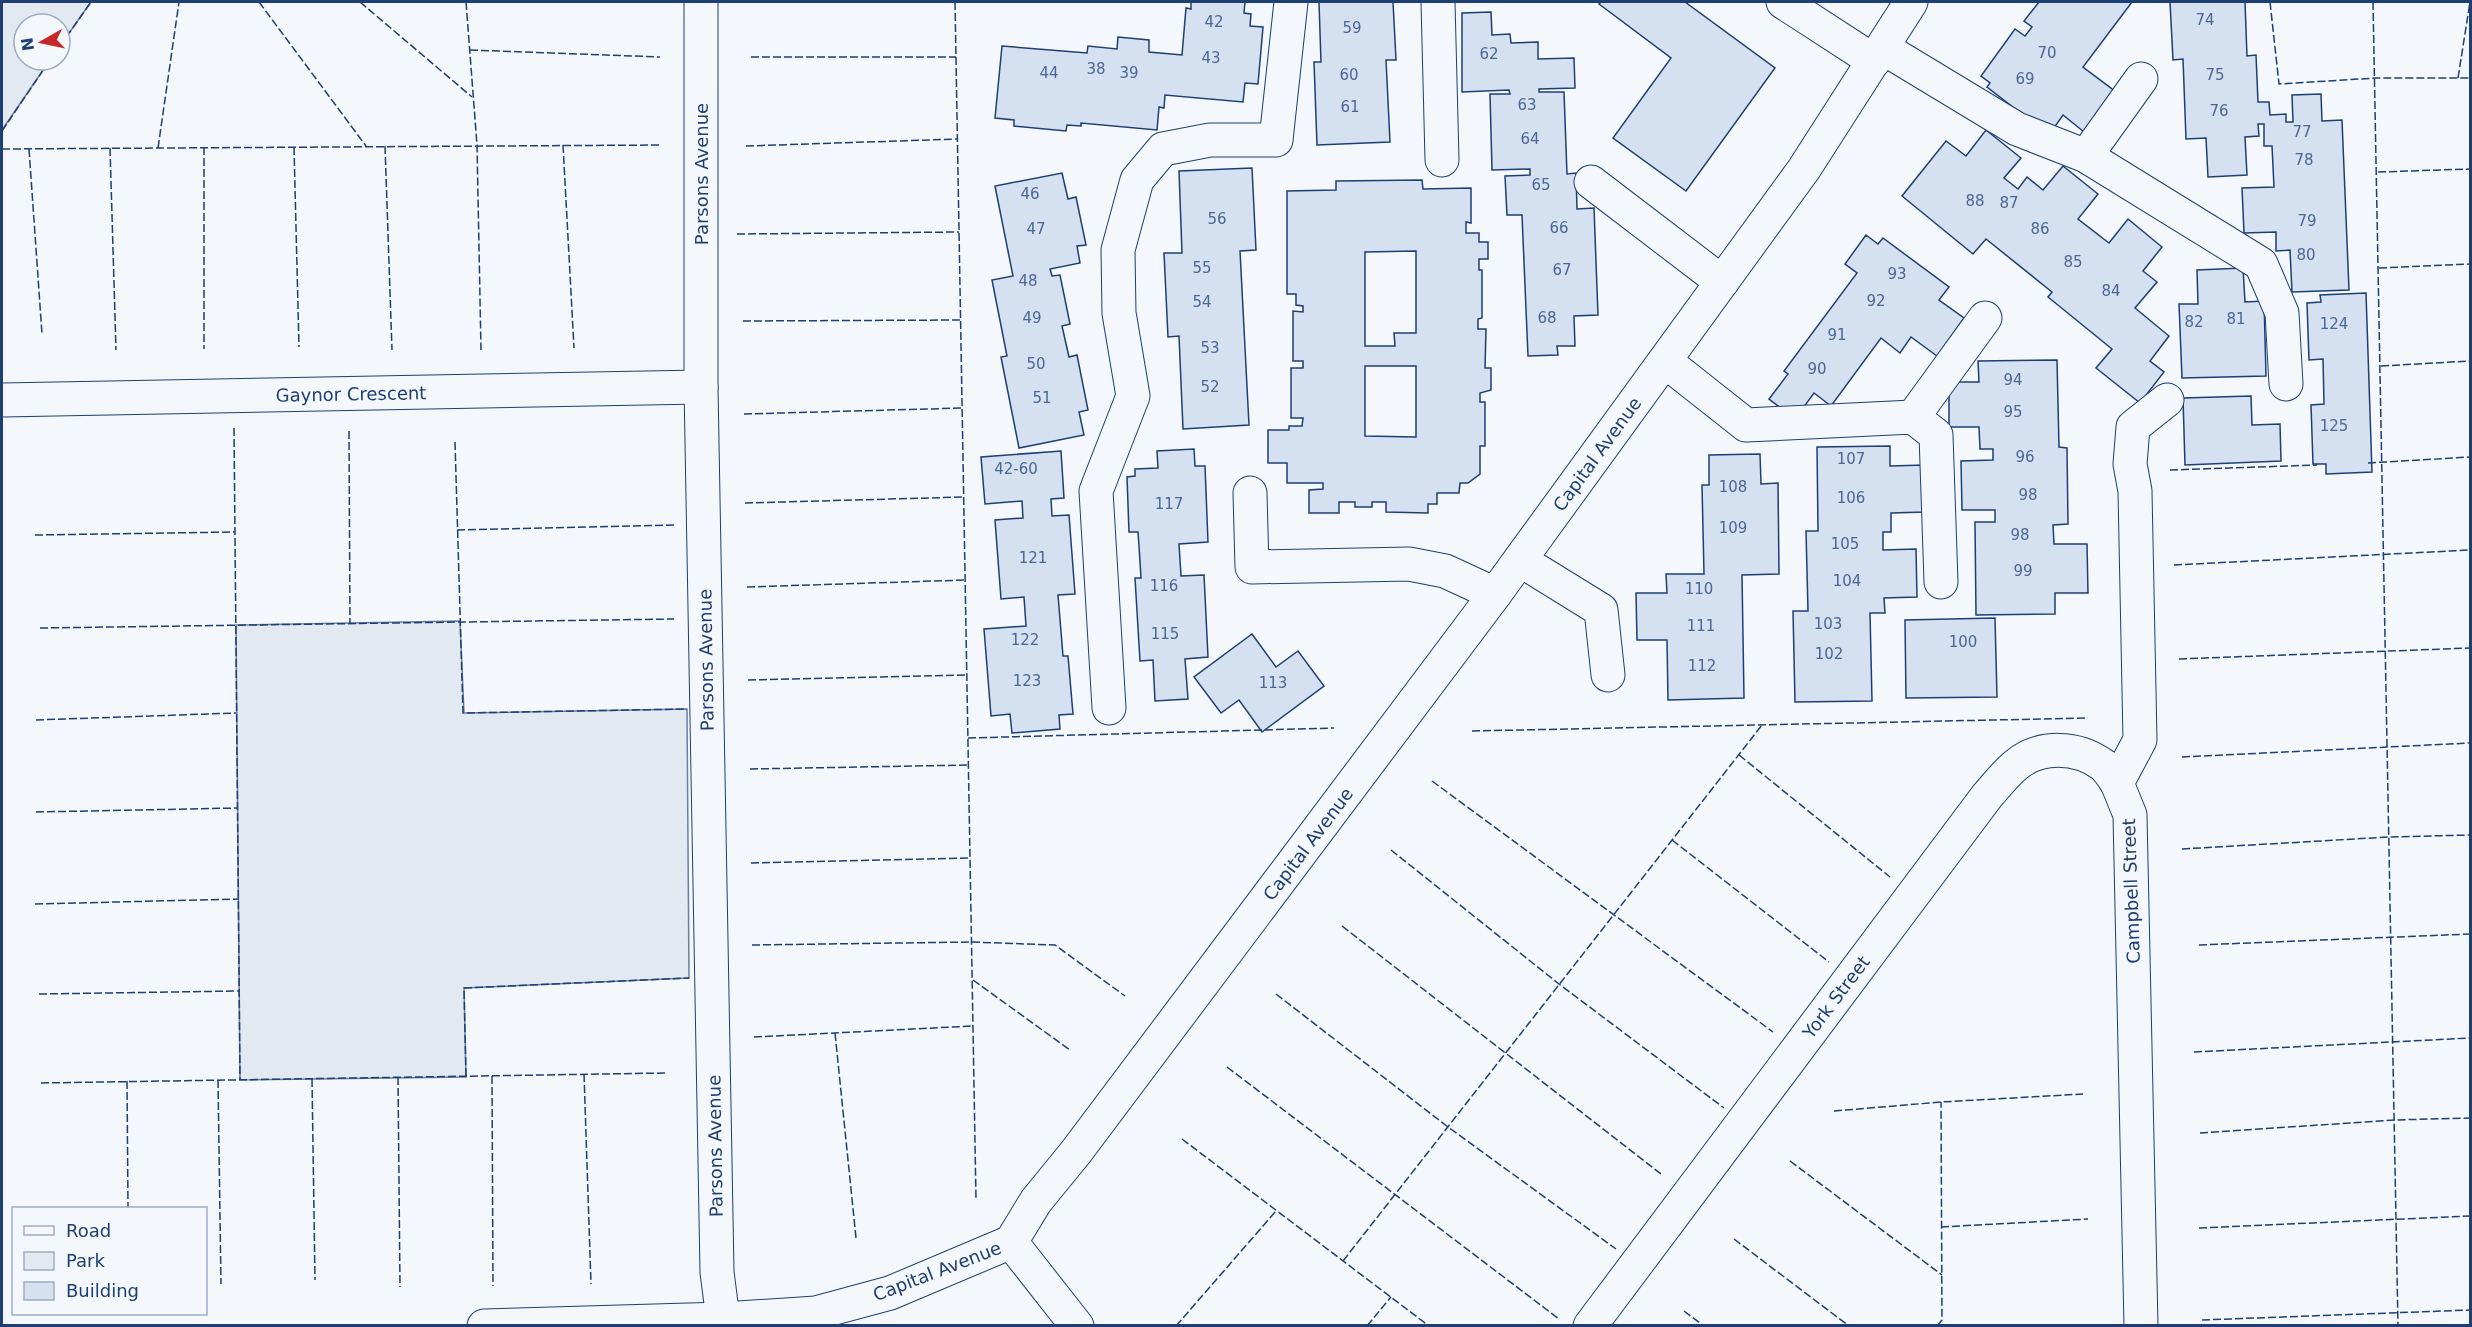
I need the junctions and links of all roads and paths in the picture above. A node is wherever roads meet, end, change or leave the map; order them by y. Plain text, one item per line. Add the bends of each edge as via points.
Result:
1 (701, 2) edge
2 (1291, 2) edge
3 (1438, 2) edge
4 (1783, 2) edge
5 (1911, 2) edge
6 (1878, 55) junction
7 (2141, 79) dead end
8 (2086, 156) junction
9 (1442, 160) dead end
10 (1592, 182) dead end
11 (1722, 282) junction
12 (1985, 318) dead end
13 (1665, 361) junction
14 (2286, 384) dead end
15 (701, 387) junction
16 (2, 400) edge
17 (2167, 400) dead end
18 (1913, 417) junction
19 (1250, 493) dead end
20 (1520, 560) junction
21 (1941, 582) dead end
22 (1495, 594) junction
23 (1608, 675) dead end
24 (1109, 708) dead end
25 (2117, 783) junction
26 (1011, 1242) junction
27 (723, 1319) junction
28 (484, 1326) edge
29 (1077, 1326) edge
30 (1590, 1326) edge
31 (2141, 1326) edge

1 - 15 street, Parsons Avenue
2 - 24 street via 1276,140 1209,140 1163,149 1137,180 1118,250 1119,313 1133,396 1096,491
3 - 9 street
4 - 6 street
5 - 6 street, Capital Avenue
6 - 8 street via 2017,129
6 - 11 street, Capital Avenue via 1804,169
7 - 8 street
8 - 14 street via 2261,264 2282,313
10 - 11 street
11 - 13 street, Capital Avenue
12 - 18 street
13 - 18 street via 1746,425
13 - 20 street, Capital Avenue
15 - 16 street, Gaynor Crescent
15 - 27 street, Parsons Avenue via 717,1272
17 - 25 street via 2133,427 2130,464 2135,491 2140,740
18 - 21 street via 1936,435
19 - 22 street via 1252,567 1409,564 1445,571
20 - 22 street, Capital Avenue
20 - 23 street via 1601,610
22 - 26 street, Capital Avenue via 1036,1201
25 - 30 street, York Street via 2104,766 2066,750 2043,751 2016,764 1987,796
25 - 31 street, Campbell Street via 2130,815
26 - 27 street, Capital Avenue via 890,1293 816,1313
26 - 29 street
27 - 28 street, Capital Avenue

